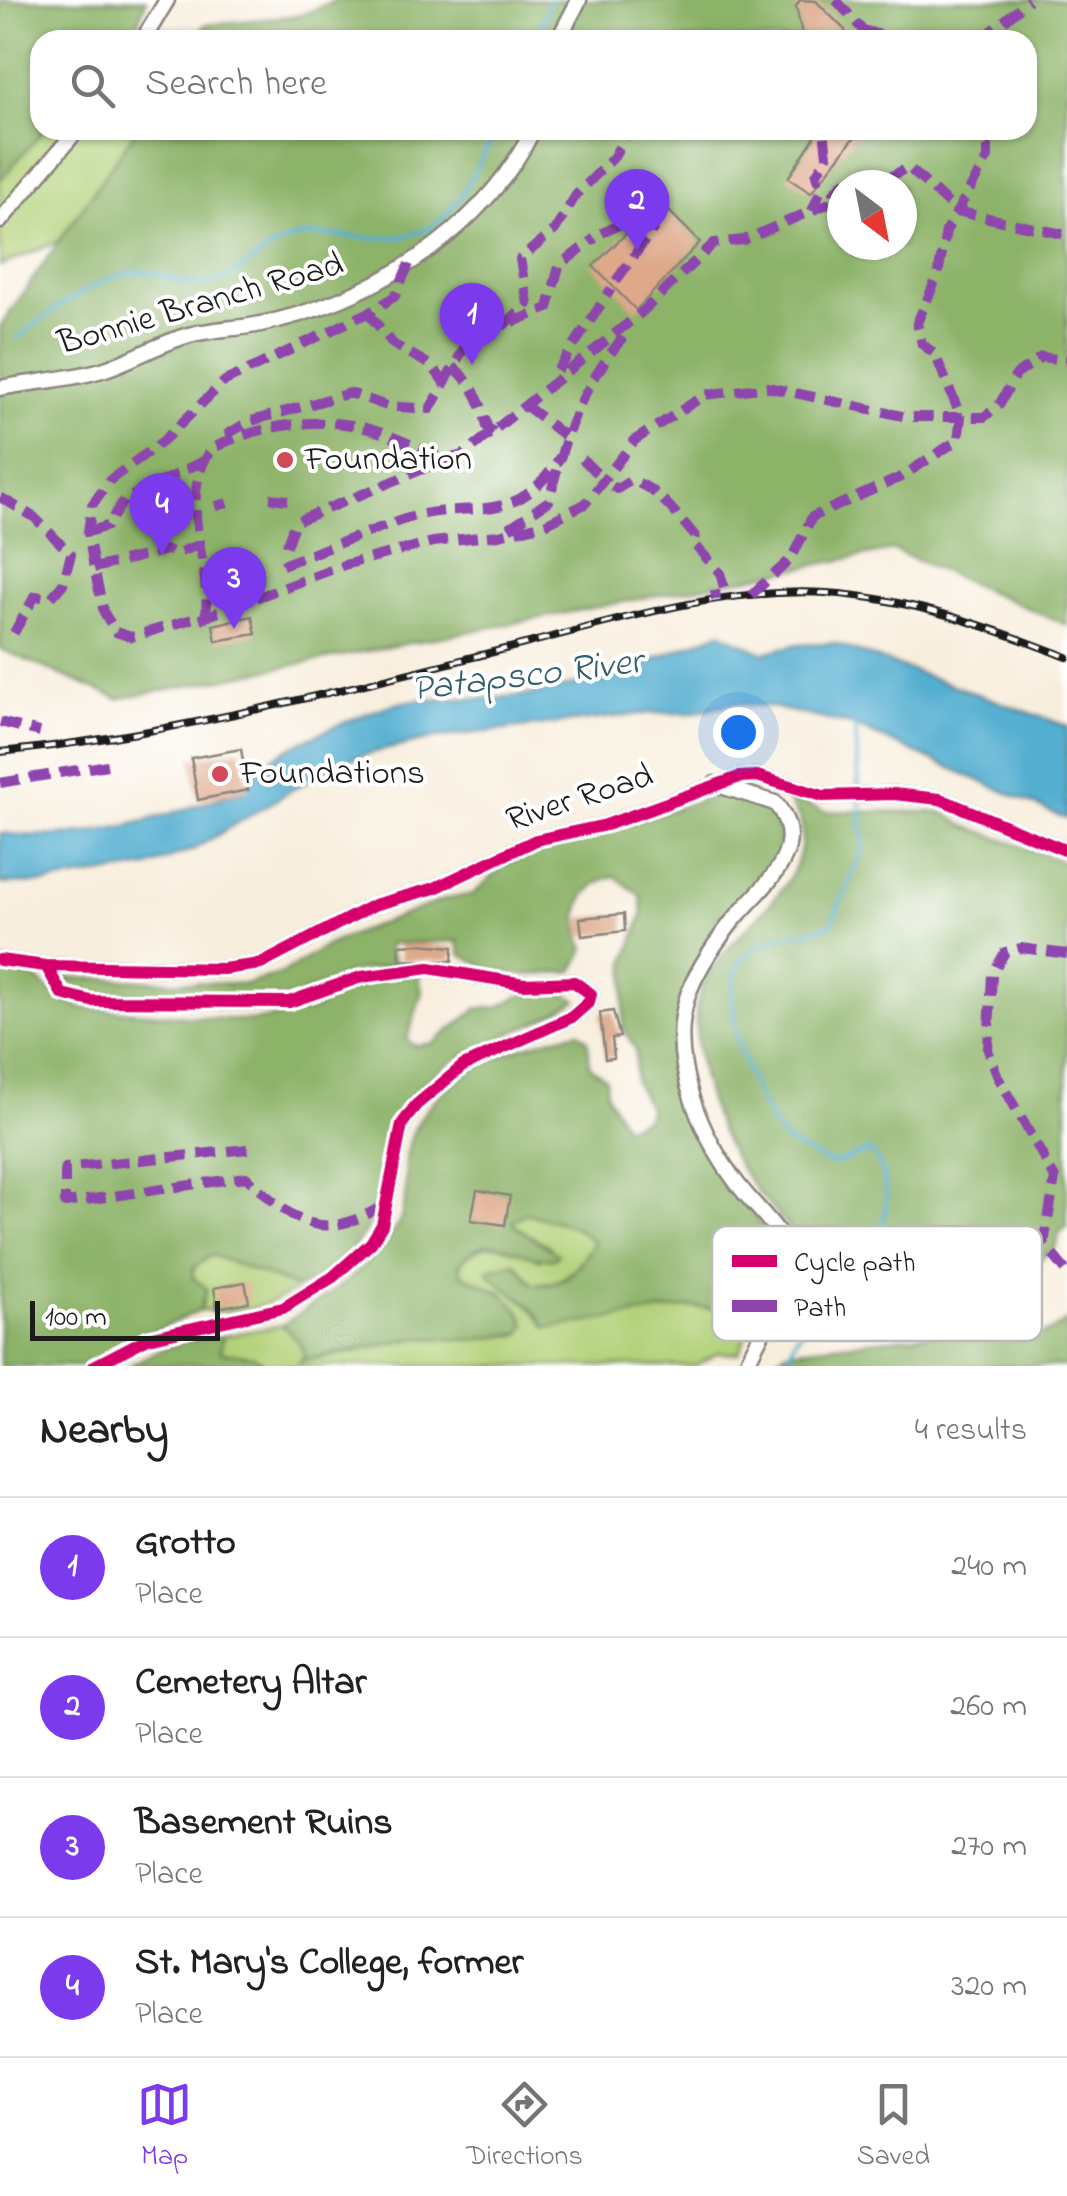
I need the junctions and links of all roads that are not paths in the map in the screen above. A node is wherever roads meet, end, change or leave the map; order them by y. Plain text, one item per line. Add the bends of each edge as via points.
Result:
1 (168, 0) edge
2 (579, 0) edge
3 (149, 30) edge
4 (563, 30) edge
5 (68, 140) edge
6 (527, 140) edge
7 (0, 221) edge
8 (0, 388) edge
9 (714, 784) junction
10 (1067, 851) edge
11 (0, 960) edge
12 (46, 966) junction
13 (769, 1226) edge
14 (756, 1341) edge
15 (94, 1366) edge
16 (746, 1366) edge

1 - 3 street
2 - 4 street
5 - 7 street
6 - 8 street, Bonnie Branch Road via 477,206 394,274 316,308 187,335 106,369
9 - 10 street, River Road via 757,776 823,796 940,799
9 - 12 street, River Road via 606,824 536,840 435,888 374,905 261,964
9 - 13 street via 775,803 790,835 783,864 718,941 685,1006 686,1064 701,1123
11 - 12 street, River Road
12 - 15 street via 62,994 90,1001 289,1002 361,976 429,968 524,984 574,982 591,994 572,1016 464,1066 416,1105 402,1124 382,1225 333,1277 283,1308 148,1338
14 - 16 street

